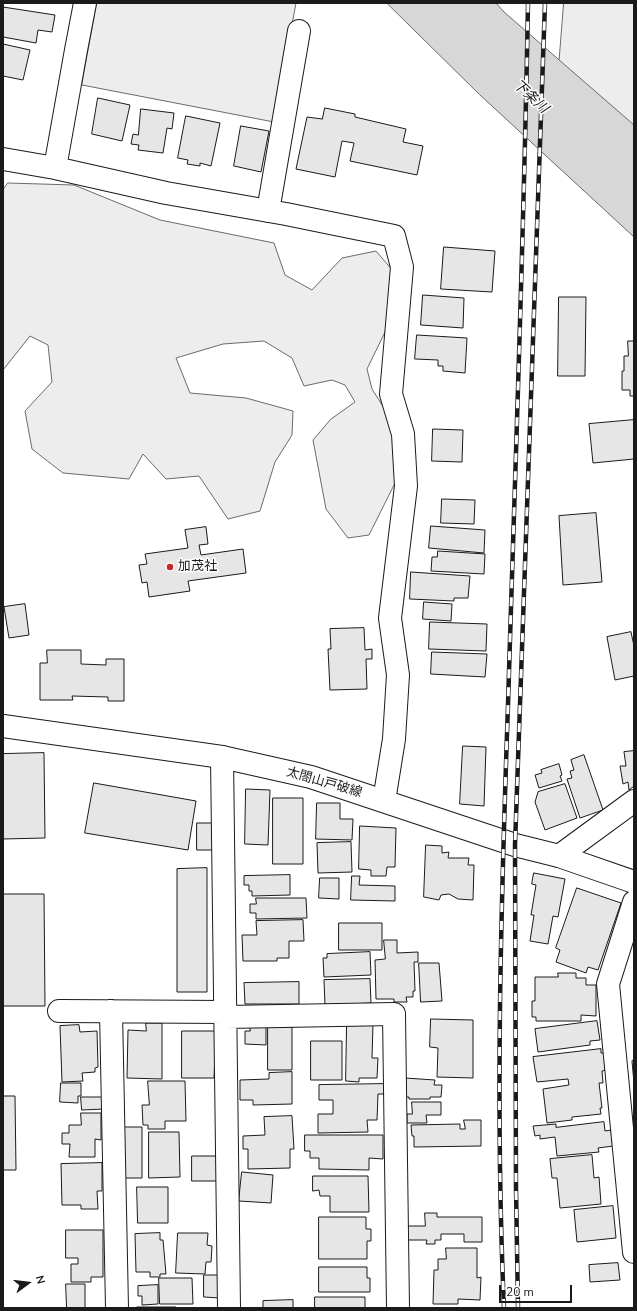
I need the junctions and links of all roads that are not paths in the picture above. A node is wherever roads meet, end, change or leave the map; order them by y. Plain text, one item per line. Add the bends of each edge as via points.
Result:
1 (85, 3) edge
2 (299, 31) dead end
3 (3, 159) edge
4 (56, 168) junction
5 (268, 211) junction
6 (3, 726) edge
7 (222, 757) junction
8 (634, 800) edge
9 (384, 801) junction
10 (559, 856) junction
11 (634, 882) edge
12 (634, 902) edge
13 (59, 1010) dead end
14 (111, 1011) junction
15 (226, 1015) junction
16 (634, 1252) edge
17 (117, 1308) edge
18 (229, 1308) edge
19 (398, 1308) edge

1 - 4 street
2 - 5 street
3 - 4 street
4 - 5 street
5 - 9 street via 394,236 402,267 391,394 403,434 406,486 390,618 398,675 394,739
6 - 7 street, 太閤山戸破線
7 - 9 street, 太閤山戸破線 via 311,777
7 - 15 street
8 - 10 street
9 - 10 street, 太閤山戸破線
10 - 11 street, 太閤山戸破線
12 - 16 street via 608,984
13 - 14 street
14 - 15 street
14 - 17 street
15 - 18 street
15 - 19 street via 394,1014

